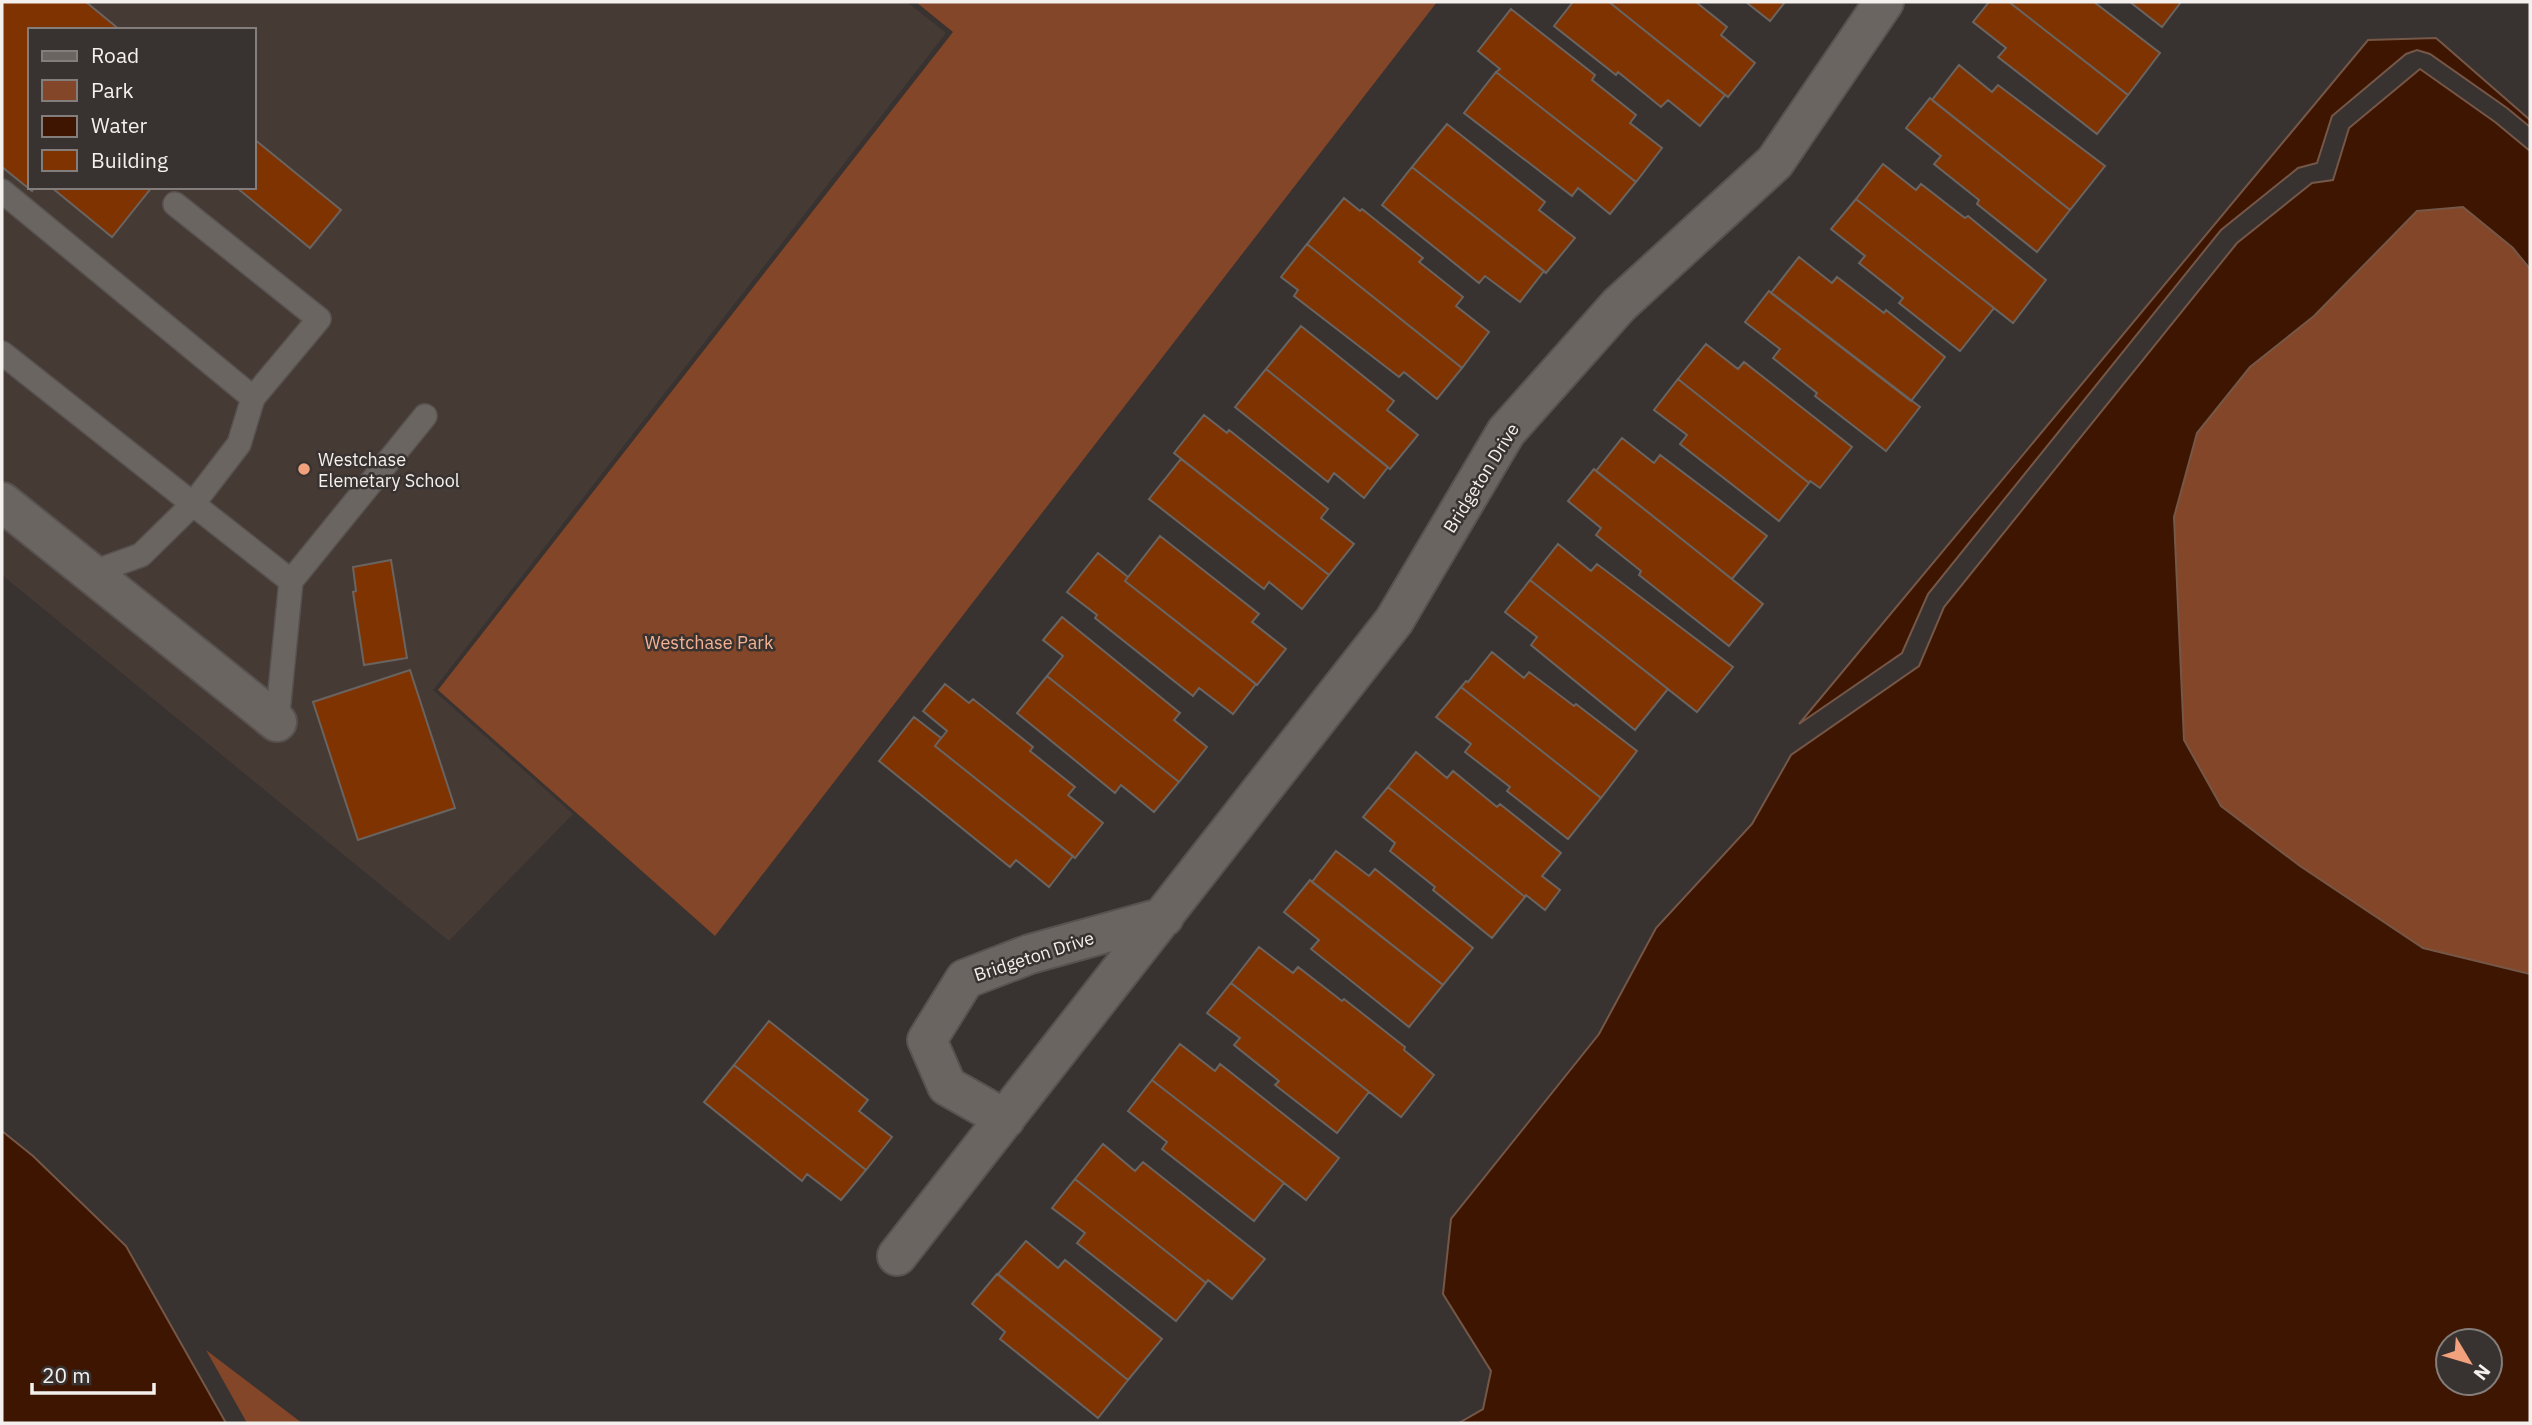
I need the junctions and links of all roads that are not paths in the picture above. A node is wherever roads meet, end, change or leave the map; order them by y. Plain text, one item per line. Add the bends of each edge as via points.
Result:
1 (1884, 2) edge
2 (2, 191) edge
3 (175, 204) dead end
4 (2, 353) edge
5 (253, 398) junction
6 (425, 416) dead end
7 (2, 502) edge
8 (193, 504) junction
9 (91, 573) junction
10 (291, 581) junction
11 (277, 722) joint
12 (1164, 917) junction
13 (1004, 1119) junction
14 (897, 1256) dead end

1 - 12 street, Bridgeton Drive via 1775,162 1619,305 1506,432 1394,621
2 - 5 lane
3 - 5 lane via 319,319
4 - 8 lane
5 - 8 lane via 239,444
6 - 10 lane
7 - 9 street
8 - 9 lane via 141,555
8 - 10 lane
9 - 11 street
10 - 11 lane
12 - 13 street, Bridgeton Drive
12 - 13 street, Bridgeton Drive via 1030,954 965,979 927,1040 947,1086
13 - 14 street, Bridgeton Drive

